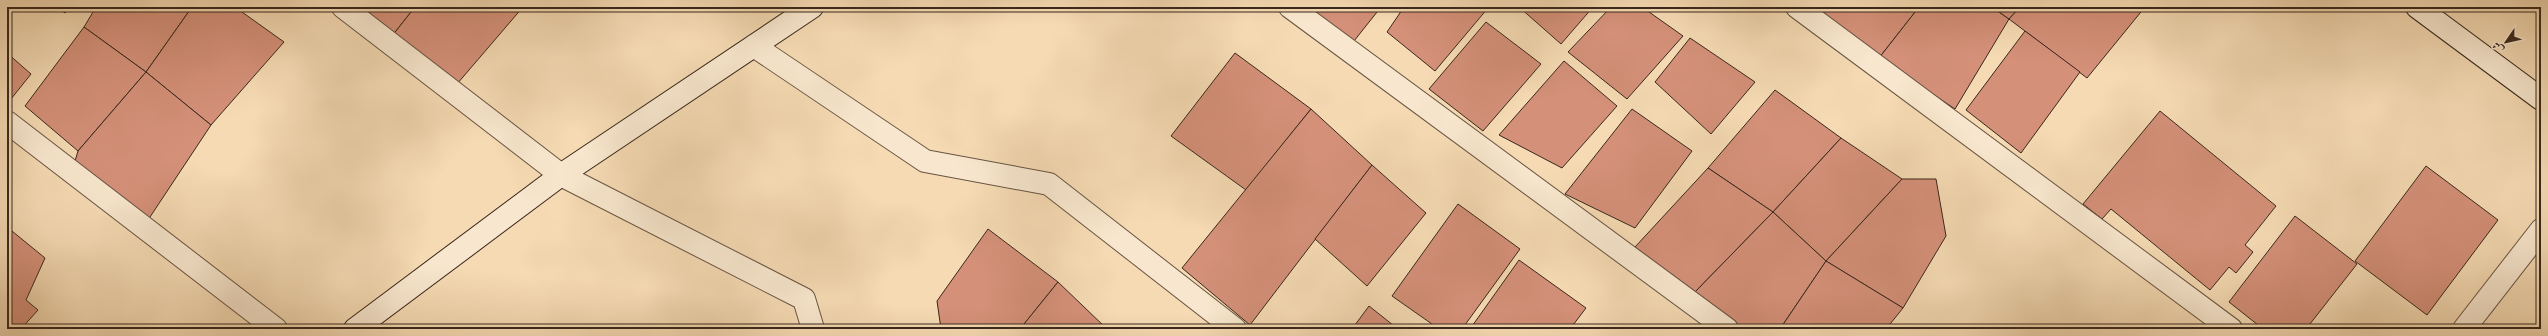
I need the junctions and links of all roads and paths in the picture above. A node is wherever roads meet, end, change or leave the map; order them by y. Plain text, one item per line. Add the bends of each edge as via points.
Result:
1 (343, 7) edge
2 (812, 7) edge
3 (1290, 7) edge
4 (1797, 7) edge
5 (2417, 7) edge
6 (754, 46) junction
7 (2541, 99) edge
8 (7, 122) edge
9 (561, 175) junction
10 (2541, 230) edge
11 (276, 329) edge
12 (355, 329) edge
13 (813, 329) edge
14 (1235, 329) edge
15 (1727, 329) edge
16 (2231, 329) edge
17 (2464, 329) edge

1 - 9 street
2 - 6 street
3 - 15 street
4 - 16 street
5 - 7 street
6 - 9 street
6 - 14 street via 925,161 1049,184
8 - 11 street
9 - 12 street
9 - 13 street via 804,299
10 - 17 street

